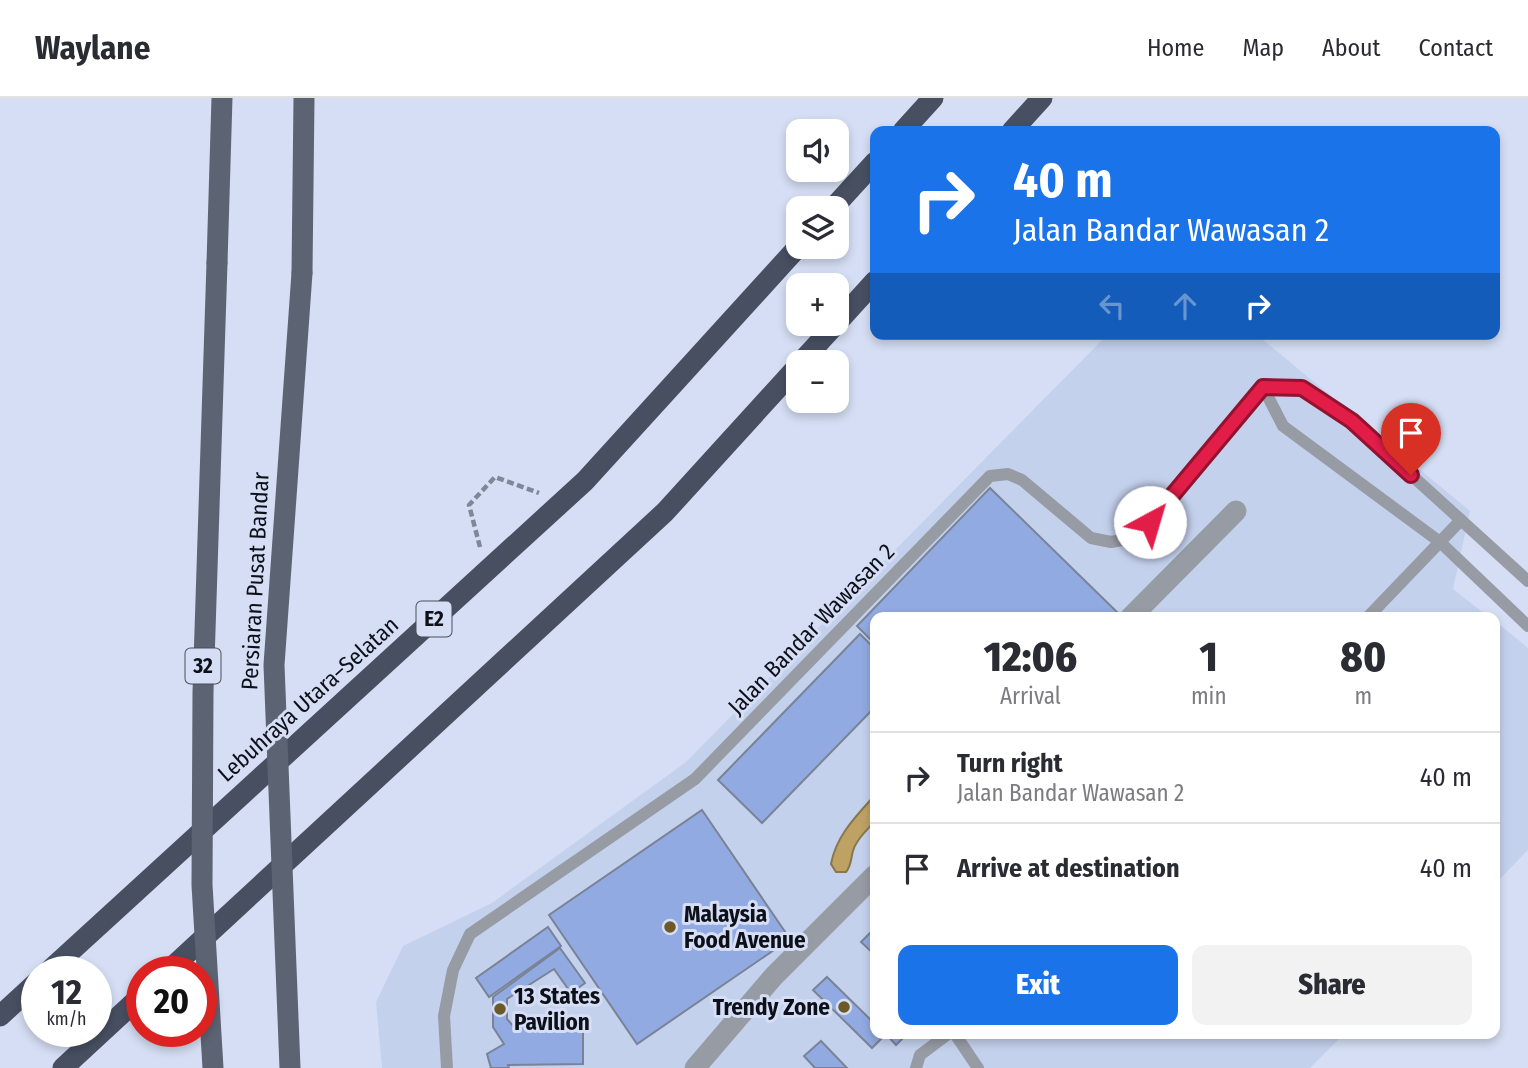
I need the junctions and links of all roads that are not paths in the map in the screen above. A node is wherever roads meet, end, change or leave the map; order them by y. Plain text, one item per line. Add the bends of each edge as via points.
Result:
1 (222, 98) edge
2 (304, 98) edge
3 (933, 98) edge
4 (1042, 98) edge
5 (908, 126) edge
6 (1017, 126) edge
7 (870, 167) edge
8 (844, 196) edge
9 (787, 259) edge
10 (870, 287) edge
11 (849, 310) edge
12 (825, 336) edge
13 (813, 350) edge
14 (786, 379) edge
15 (1263, 387) junction
16 (1236, 511) dead end
17 (1461, 520) junction
18 (1440, 542) junction
19 (1528, 581) edge
20 (1136, 612) edge
21 (1373, 612) edge
22 (1528, 626) edge
23 (870, 879) edge
24 (65, 956) edge
25 (184, 956) edge
26 (21, 997) edge
27 (126, 1010) edge
28 (0, 1016) edge
29 (941, 1039) edge
30 (958, 1039) edge
31 (63, 1068) edge
32 (213, 1068) edge
33 (290, 1068) edge
34 (447, 1068) edge
35 (695, 1068) edge
36 (916, 1068) edge
37 (978, 1068) edge

1 - 32 main road, Persiaran Pusat Bandar / 32, bridge via 202,706 202,885
2 - 33 main road, Persiaran Pusat Bandar, bridge via 302,273 274,665
3 - 5 highway
4 - 6 highway
7 - 8 highway
9 - 24 highway, Lebuhraya Utara–Selatan / E2 via 564,502
10 - 11 highway
12 - 13 highway
14 - 25 highway via 666,512
15 - 17 lane via 1302,388 1352,421
15 - 18 lane via 1283,426
15 - 34 lane, Jalan Bandar Wawasan 2 via 1138,537 1111,542 1091,538 1022,480 1008,474 990,476 695,779 470,934 453,970 444,1016
16 - 20 street
17 - 18 lane
17 - 19 lane
18 - 21 lane
18 - 22 lane
23 - 35 street via 774,976
26 - 28 highway
27 - 31 highway
29 - 36 lane via 920,1055
30 - 37 lane

